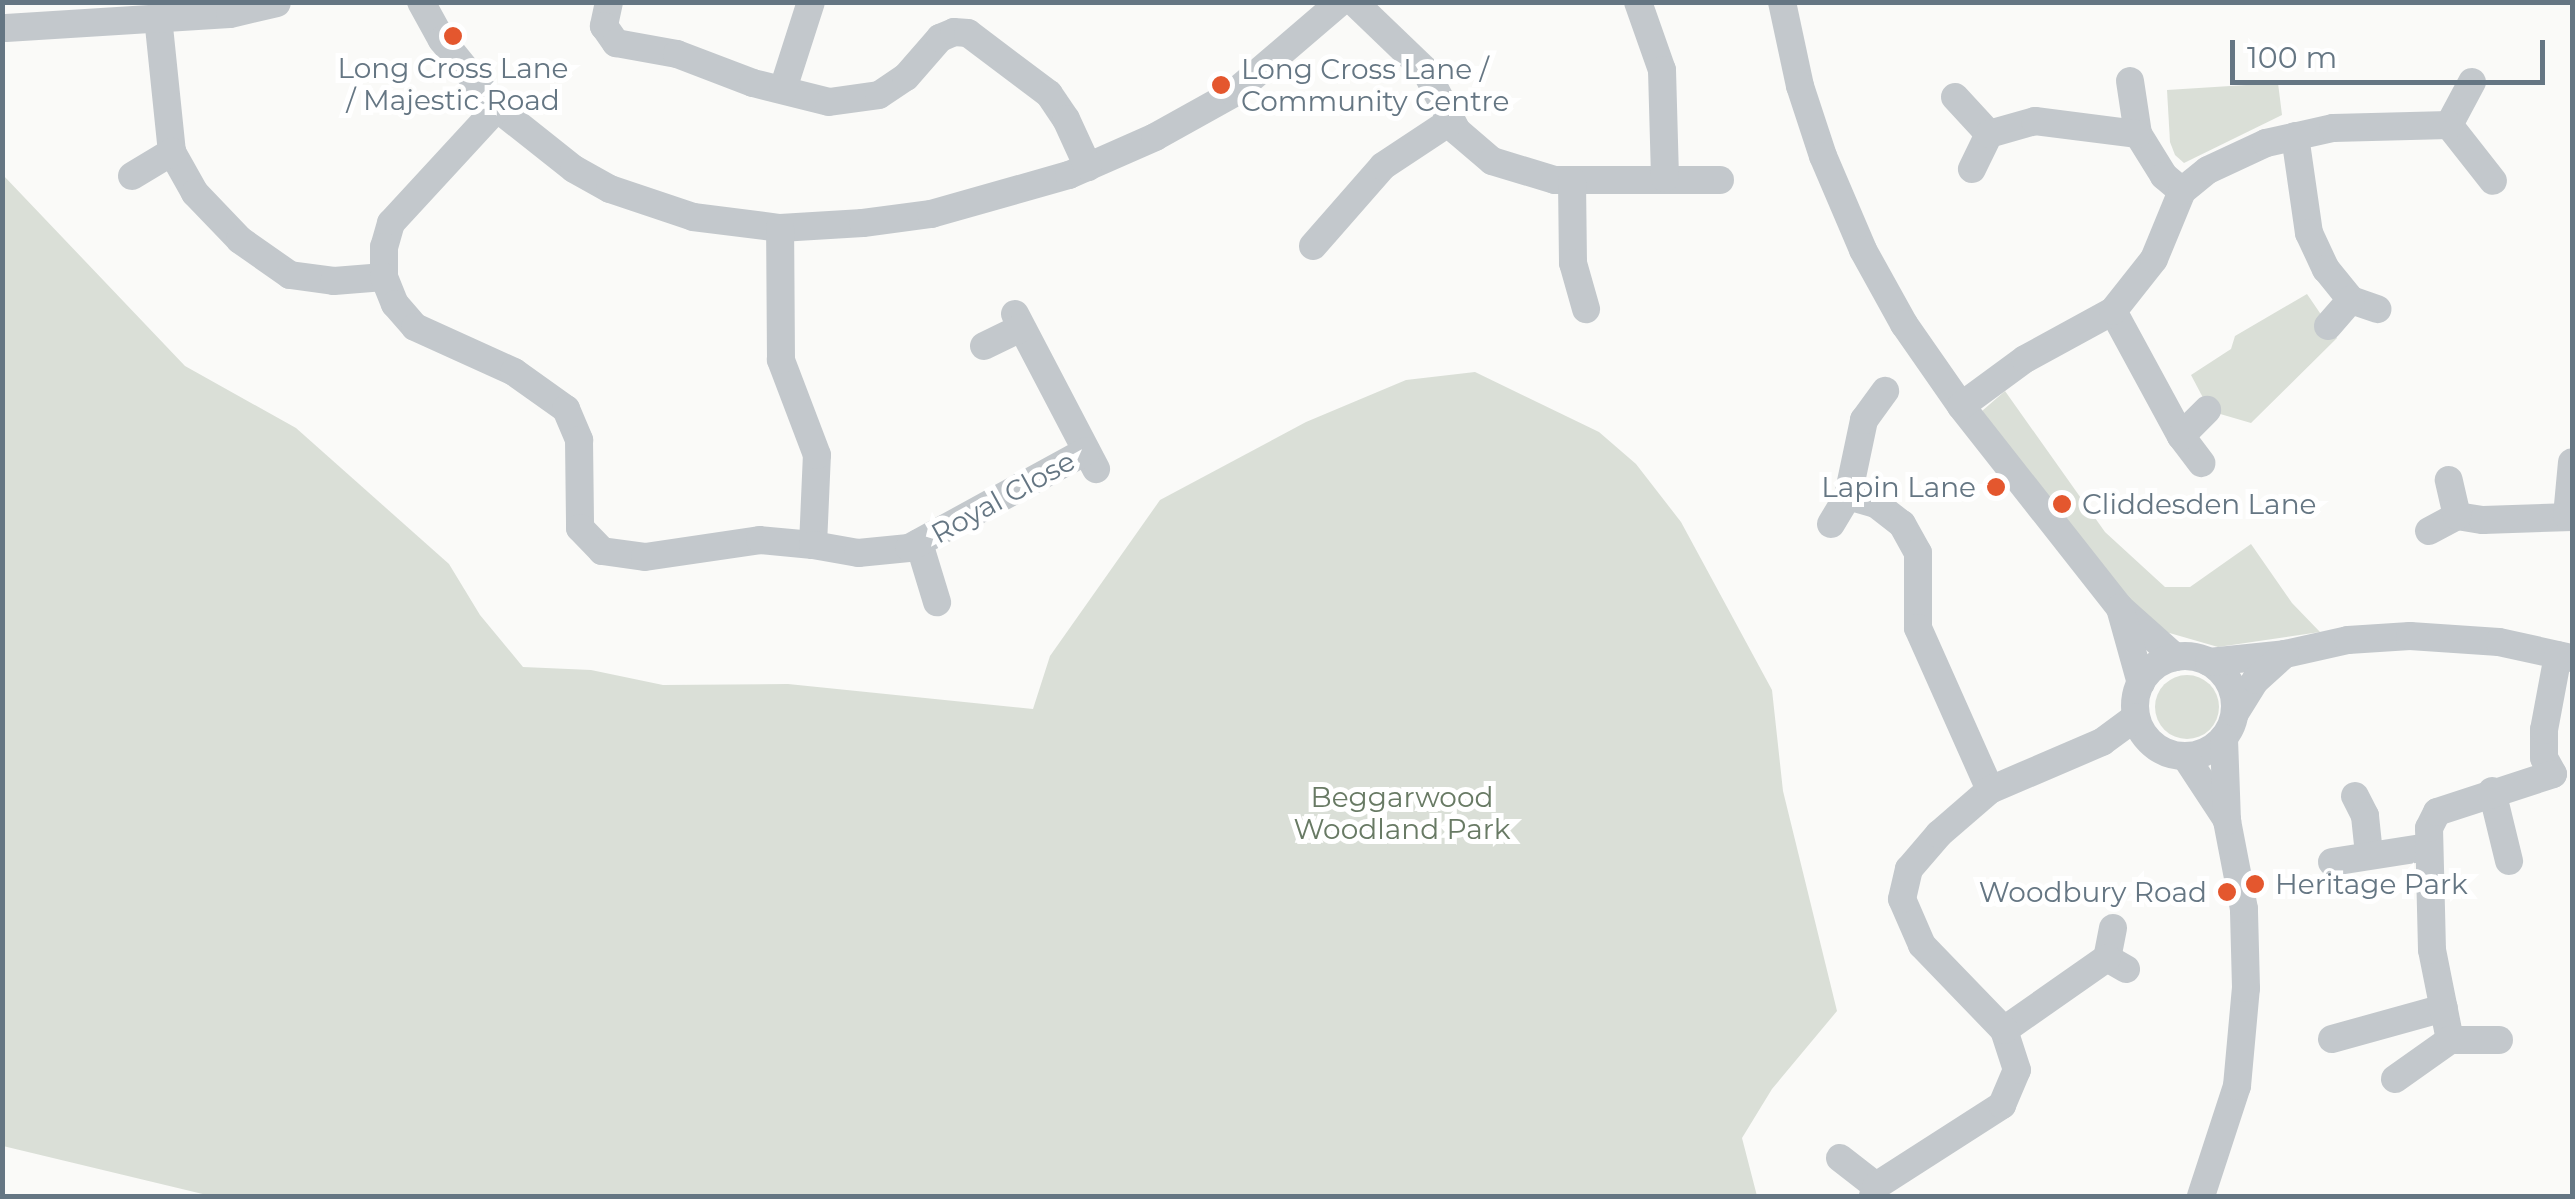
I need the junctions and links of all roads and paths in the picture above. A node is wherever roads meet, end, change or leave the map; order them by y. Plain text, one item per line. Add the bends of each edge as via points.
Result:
1 (421, 2) edge
2 (609, 2) edge
3 (811, 2) edge
4 (1340, 2) edge
5 (1354, 2) edge
6 (1638, 2) edge
7 (1782, 2) edge
8 (277, 3) edge
9 (158, 17) junction
10 (6, 28) dead end
11 (2130, 82) dead end
12 (2472, 82) dead end
13 (783, 89) junction
14 (1956, 96) dead end
15 (497, 108) junction
16 (1451, 121) junction
17 (2449, 125) junction
18 (1989, 134) junction
19 (2138, 134) junction
20 (2295, 136) junction
21 (172, 152) junction
22 (1088, 167) junction
23 (1972, 169) dead end
24 (132, 176) dead end
25 (1665, 178) junction
26 (1572, 180) junction
27 (1720, 180) dead end
28 (2493, 181) dead end
29 (2182, 191) junction
30 (780, 228) junction
31 (1313, 246) dead end
32 (384, 277) junction
33 (1586, 309) dead end
34 (2113, 310) junction
35 (2328, 326) dead end
36 (984, 346) dead end
37 (1885, 392) dead end
38 (1961, 406) junction
39 (2207, 410) dead end
40 (2181, 436) junction
41 (2572, 462) edge
42 (2201, 463) dead end
43 (2449, 480) dead end
44 (1848, 496) junction
45 (2457, 516) junction
46 (2570, 516) edge
47 (1831, 524) dead end
48 (2429, 531) dead end
49 (919, 543) junction
50 (813, 545) junction
51 (937, 602) dead end
52 (2120, 608) junction
53 (2285, 654) junction
54 (2175, 657) junction
55 (2565, 657) edge
56 (2209, 662) junction
57 (2140, 683) junction
58 (2136, 717) junction
59 (2230, 726) junction
60 (2102, 742) junction
61 (2150, 742) junction
62 (2185, 756) junction
63 (2563, 777) edge
64 (1990, 790) junction
65 (2492, 791) junction
66 (2354, 796) dead end
67 (2228, 821) junction
68 (2428, 846) junction
69 (2369, 854) junction
70 (2508, 861) dead end
71 (2332, 862) dead end
72 (2113, 928) dead end
73 (2444, 1008) junction
74 (2004, 1030) junction
75 (2332, 1039) dead end
76 (2450, 1040) junction
77 (2499, 1040) dead end
78 (2395, 1079) dead end
79 (1840, 1158) dead end
80 (1875, 1191) edge
81 (2201, 1196) edge

1 - 15 street via 442,40
2 - 13 street via 604,26 616,42
3 - 13 street
4 - 22 street via 1234,93
5 - 16 street via 1425,70
6 - 25 street via 1662,70
7 - 38 street via 1808,114 1840,200 1904,324
8 - 9 street via 231,22
9 - 10 street
9 - 21 street
11 - 19 street
12 - 17 street
13 - 22 street via 830,102 868,100 898,84 940,38 968,33 1049,94
14 - 18 street
15 - 30 street via 542,148 610,189 693,217
15 - 32 street via 391,223
16 - 26 street via 1492,161 1541,178
16 - 31 street via 1384,166
17 - 20 street via 2334,128
17 - 28 street
18 - 19 street via 2034,122
18 - 23 street
19 - 29 street via 2164,176
20 - 29 street via 2234,155
20 - 35 street via 2309,233 2326,269 2364,304
21 - 24 street
21 - 32 street via 195,193 276,269 318,280
22 - 30 street via 963,207
25 - 26 street
25 - 27 street
26 - 33 street via 1573,263
29 - 34 street via 2154,260
30 - 50 street via 781,360 817,455
32 - 50 street, Royal Close via 415,327 514,372 566,409 579,440 580,528 592,545 614,556 645,557 760,540
34 - 38 street via 2025,359
34 - 40 street
36 - 49 street, Royal Close via 1018,321 1091,460
37 - 44 street via 1864,420
38 - 52 street
39 - 40 street
40 - 42 street
41 - 46 street
43 - 45 street
44 - 47 street
44 - 64 street via 1876,504 1902,524 1918,553 1918,628
45 - 46 street
45 - 48 street
49 - 50 street, Royal Close via 872,553
49 - 51 street, Royal Close
52 - 54 street
52 - 57 street
53 - 55 street via 2410,636 2499,642
53 - 56 street
53 - 59 street via 2256,680
54 - 56 street
54 - 57 street
55 - 63 street via 2544,730 2544,758
56 - 59 street via 2229,682
57 - 58 street
58 - 60 street
58 - 61 street
59 - 62 street via 2212,750
59 - 67 street
60 - 61 street
60 - 64 street
61 - 62 street
62 - 67 street
63 - 65 street
64 - 74 street via 1908,869 1902,900 1922,945
65 - 68 street via 2437,812
65 - 70 street
66 - 69 street via 2365,816
67 - 81 street via 2246,932 2243,1035 2229,1119
68 - 69 street
68 - 73 street via 2432,950
69 - 71 street
72 - 74 street via 2117,963
73 - 75 street
73 - 76 street
74 - 80 street via 2018,1070 2002,1105
76 - 77 street
76 - 78 street
79 - 80 street

